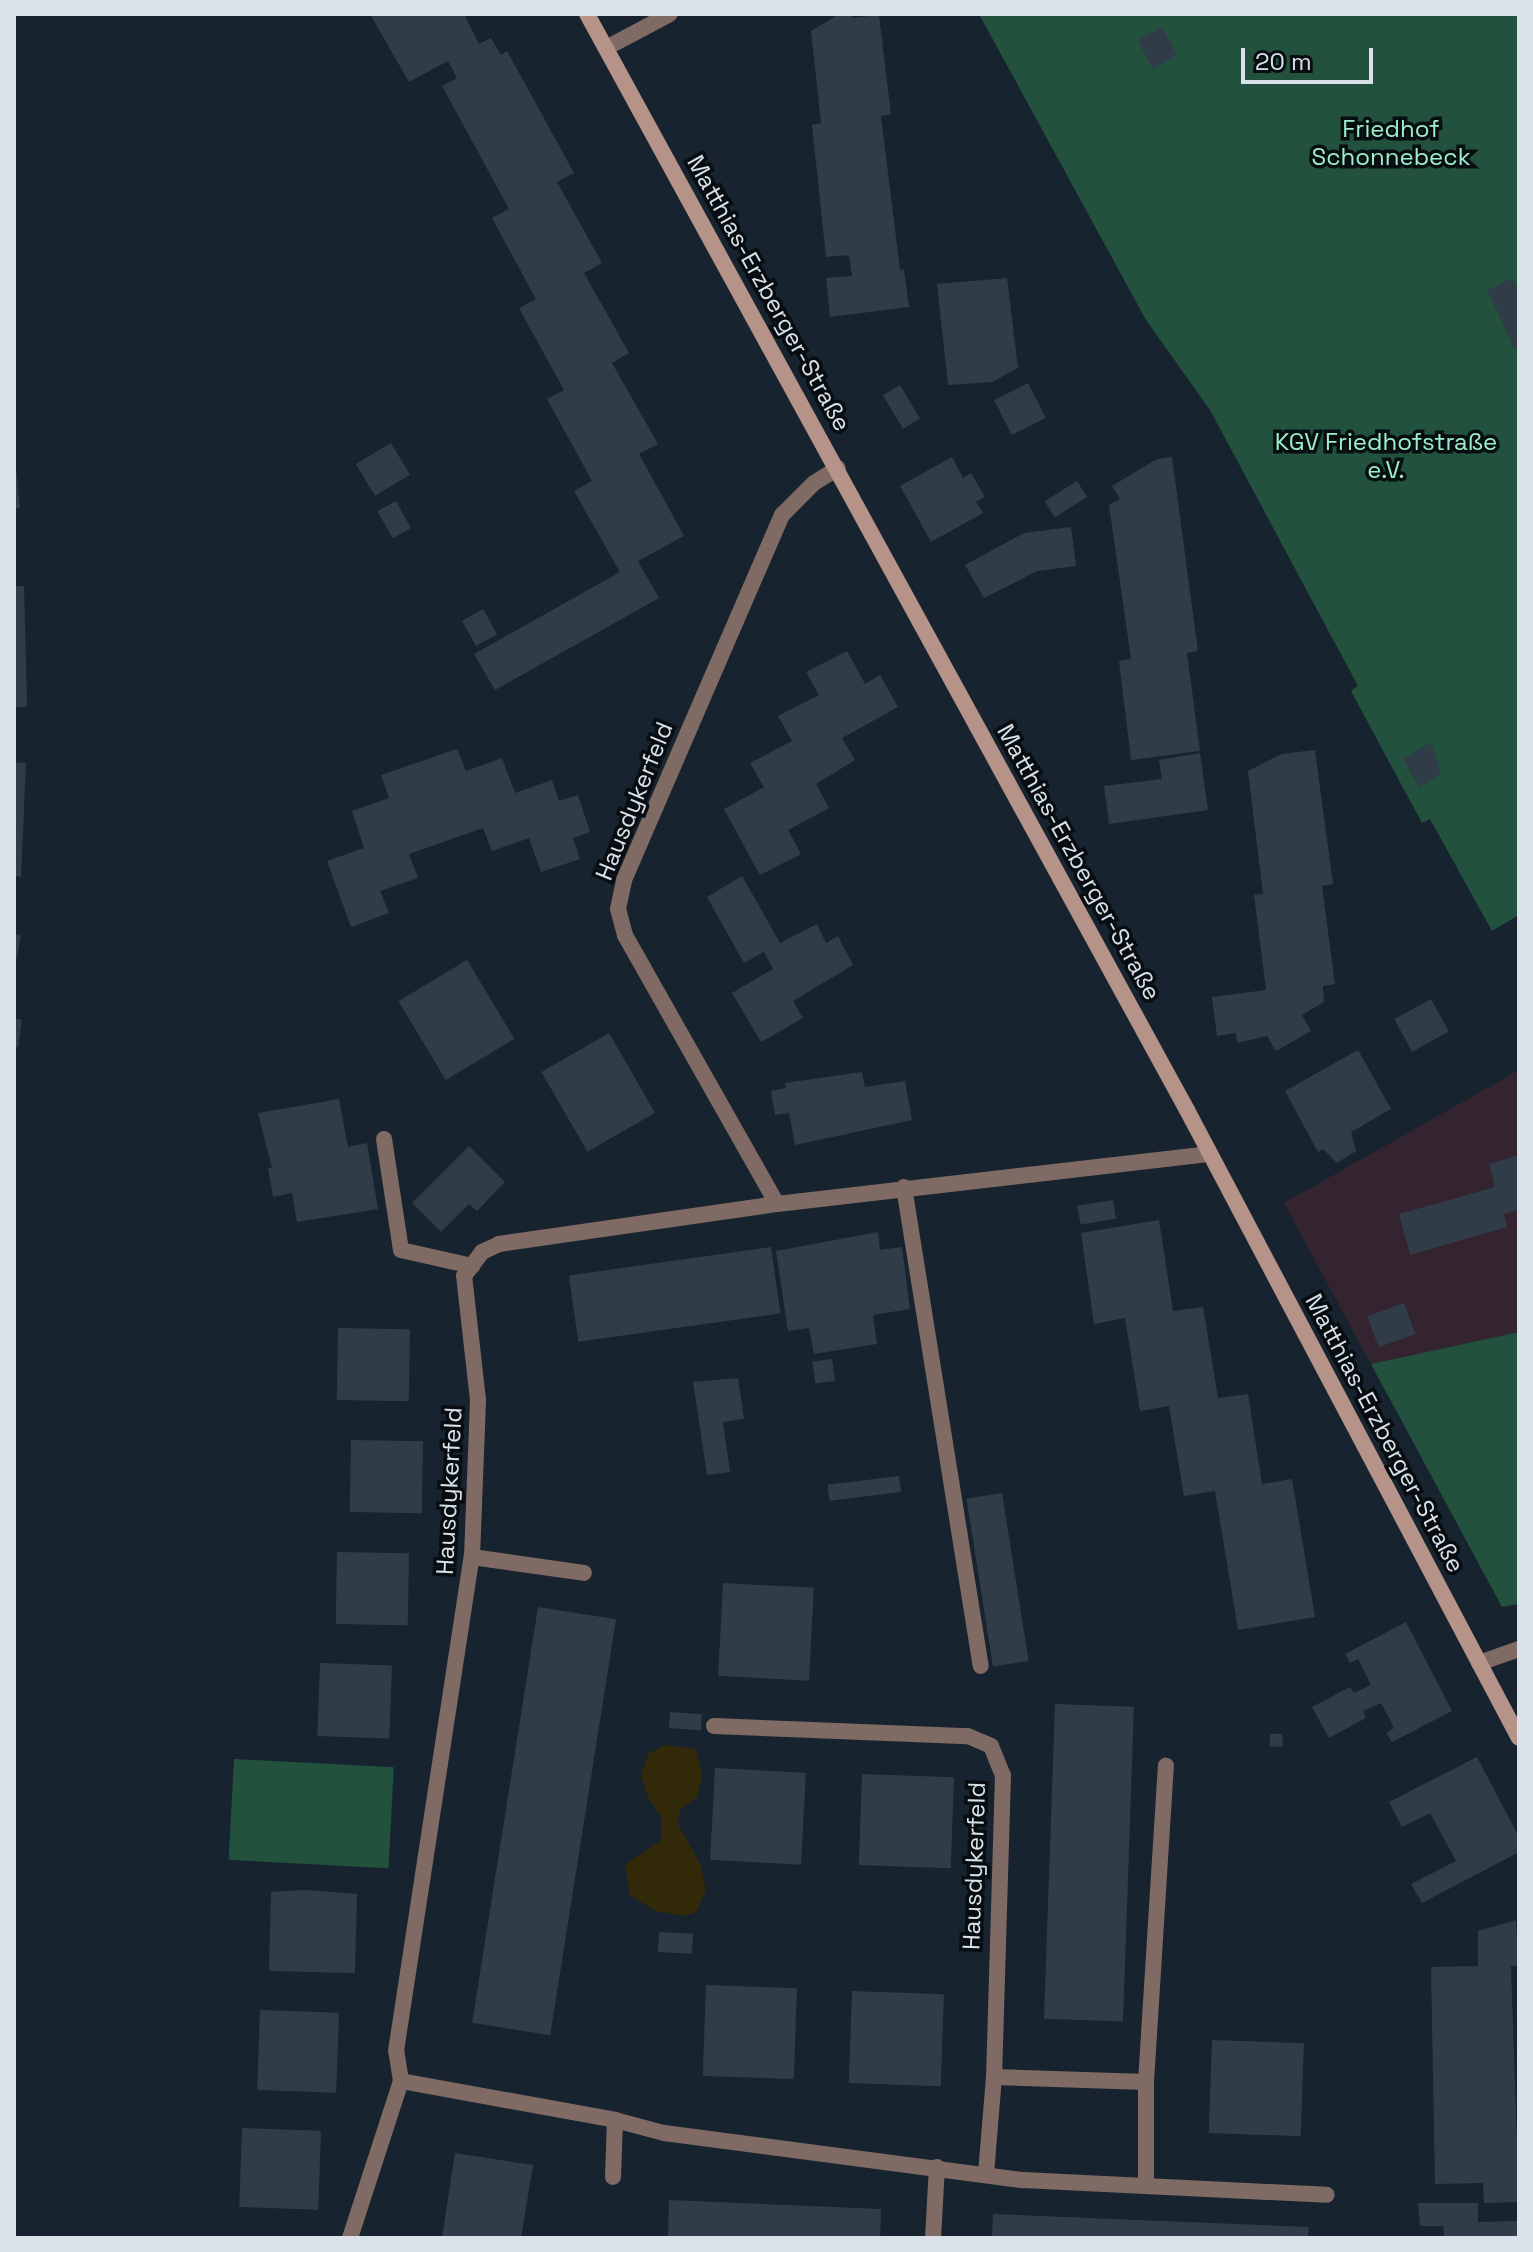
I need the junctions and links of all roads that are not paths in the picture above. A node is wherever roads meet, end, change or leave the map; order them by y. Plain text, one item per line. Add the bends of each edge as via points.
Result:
1 (587, 14) edge
2 (670, 14) edge
3 (606, 48) junction
4 (838, 468) junction
5 (384, 1139) dead end
6 (1208, 1154) junction
7 (904, 1187) junction
8 (777, 1204) junction
9 (472, 1266) junction
10 (472, 1557) junction
11 (584, 1573) dead end
12 (1519, 1649) edge
13 (1479, 1663) junction
14 (981, 1666) dead end
15 (714, 1726) dead end
16 (1519, 1738) edge
17 (1166, 1766) dead end
18 (994, 2077) junction
19 (401, 2081) junction
20 (1146, 2082) junction
21 (615, 2120) junction
22 (937, 2167) junction
23 (986, 2174) junction
24 (613, 2177) dead end
25 (1146, 2185) junction
26 (1327, 2195) dead end
27 (350, 2238) edge
28 (933, 2238) edge

1 - 3 street, Matthias-Erzberger-Straße
2 - 3 street
3 - 4 street, Matthias-Erzberger-Straße
4 - 6 street, Matthias-Erzberger-Straße
4 - 8 street, Hausdykerfeld via 782,515 624,880 618,909 625,935
5 - 9 street via 401,1250
6 - 7 street
6 - 13 street, Matthias-Erzberger-Straße
7 - 8 street
7 - 14 street
8 - 9 street via 499,1244 482,1252
9 - 10 street, Hausdykerfeld via 464,1276 478,1400
10 - 11 street
10 - 19 street, Hausdykerfeld via 396,2051
12 - 13 street
13 - 16 street, Matthias-Erzberger-Straße
15 - 18 street, Hausdykerfeld via 968,1736 991,1746 1003,1775
17 - 20 street
18 - 20 street
18 - 23 street, Hausdykerfeld
19 - 21 street
19 - 27 street, Hausdykerfeld
20 - 25 street
21 - 22 street via 689,2137
21 - 24 street
22 - 23 street
22 - 28 street
23 - 25 street
25 - 26 street

